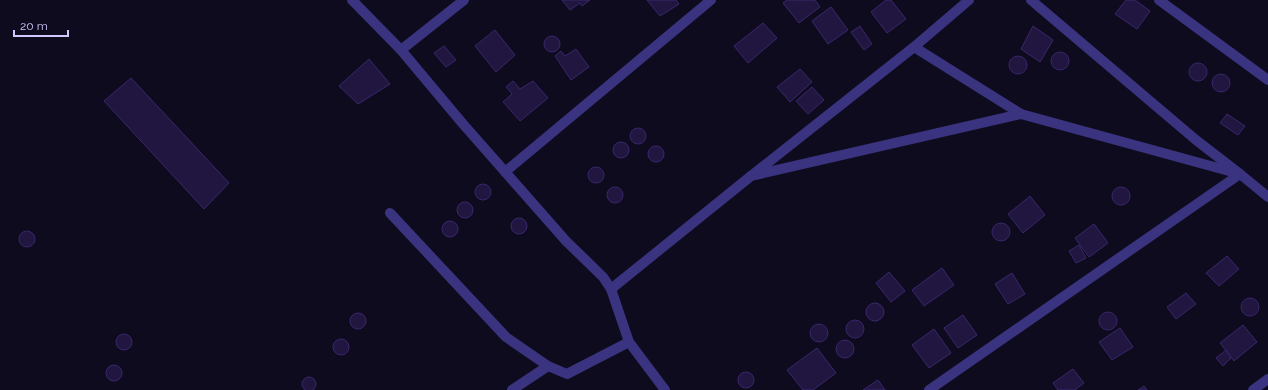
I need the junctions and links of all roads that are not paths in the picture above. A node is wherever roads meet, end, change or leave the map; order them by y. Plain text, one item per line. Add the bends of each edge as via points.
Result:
1 (352, 0) edge
2 (464, 0) edge
3 (711, 0) edge
4 (969, 0) edge
5 (1031, 0) edge
6 (1159, 0) edge
7 (914, 47) junction
8 (401, 50) junction
9 (1268, 80) edge
10 (1021, 114) junction
11 (505, 172) junction
12 (1240, 174) junction
13 (751, 176) junction
14 (1268, 197) edge
15 (390, 213) dead end
16 (611, 289) junction
17 (629, 342) junction
18 (548, 366) junction
19 (1268, 379) edge
20 (512, 390) edge
21 (665, 390) edge
22 (929, 390) edge
23 (1253, 390) edge

1 - 8 street
2 - 8 street
3 - 11 street
4 - 7 street
5 - 12 street via 1196,140
6 - 9 street
7 - 10 street
7 - 13 street
8 - 11 street
10 - 12 street
10 - 13 street
11 - 16 street via 566,241 604,277
12 - 14 street
12 - 22 street
13 - 16 street
15 - 18 street via 506,337
16 - 17 street
17 - 18 street via 567,374
17 - 21 street
18 - 20 street
19 - 23 street

